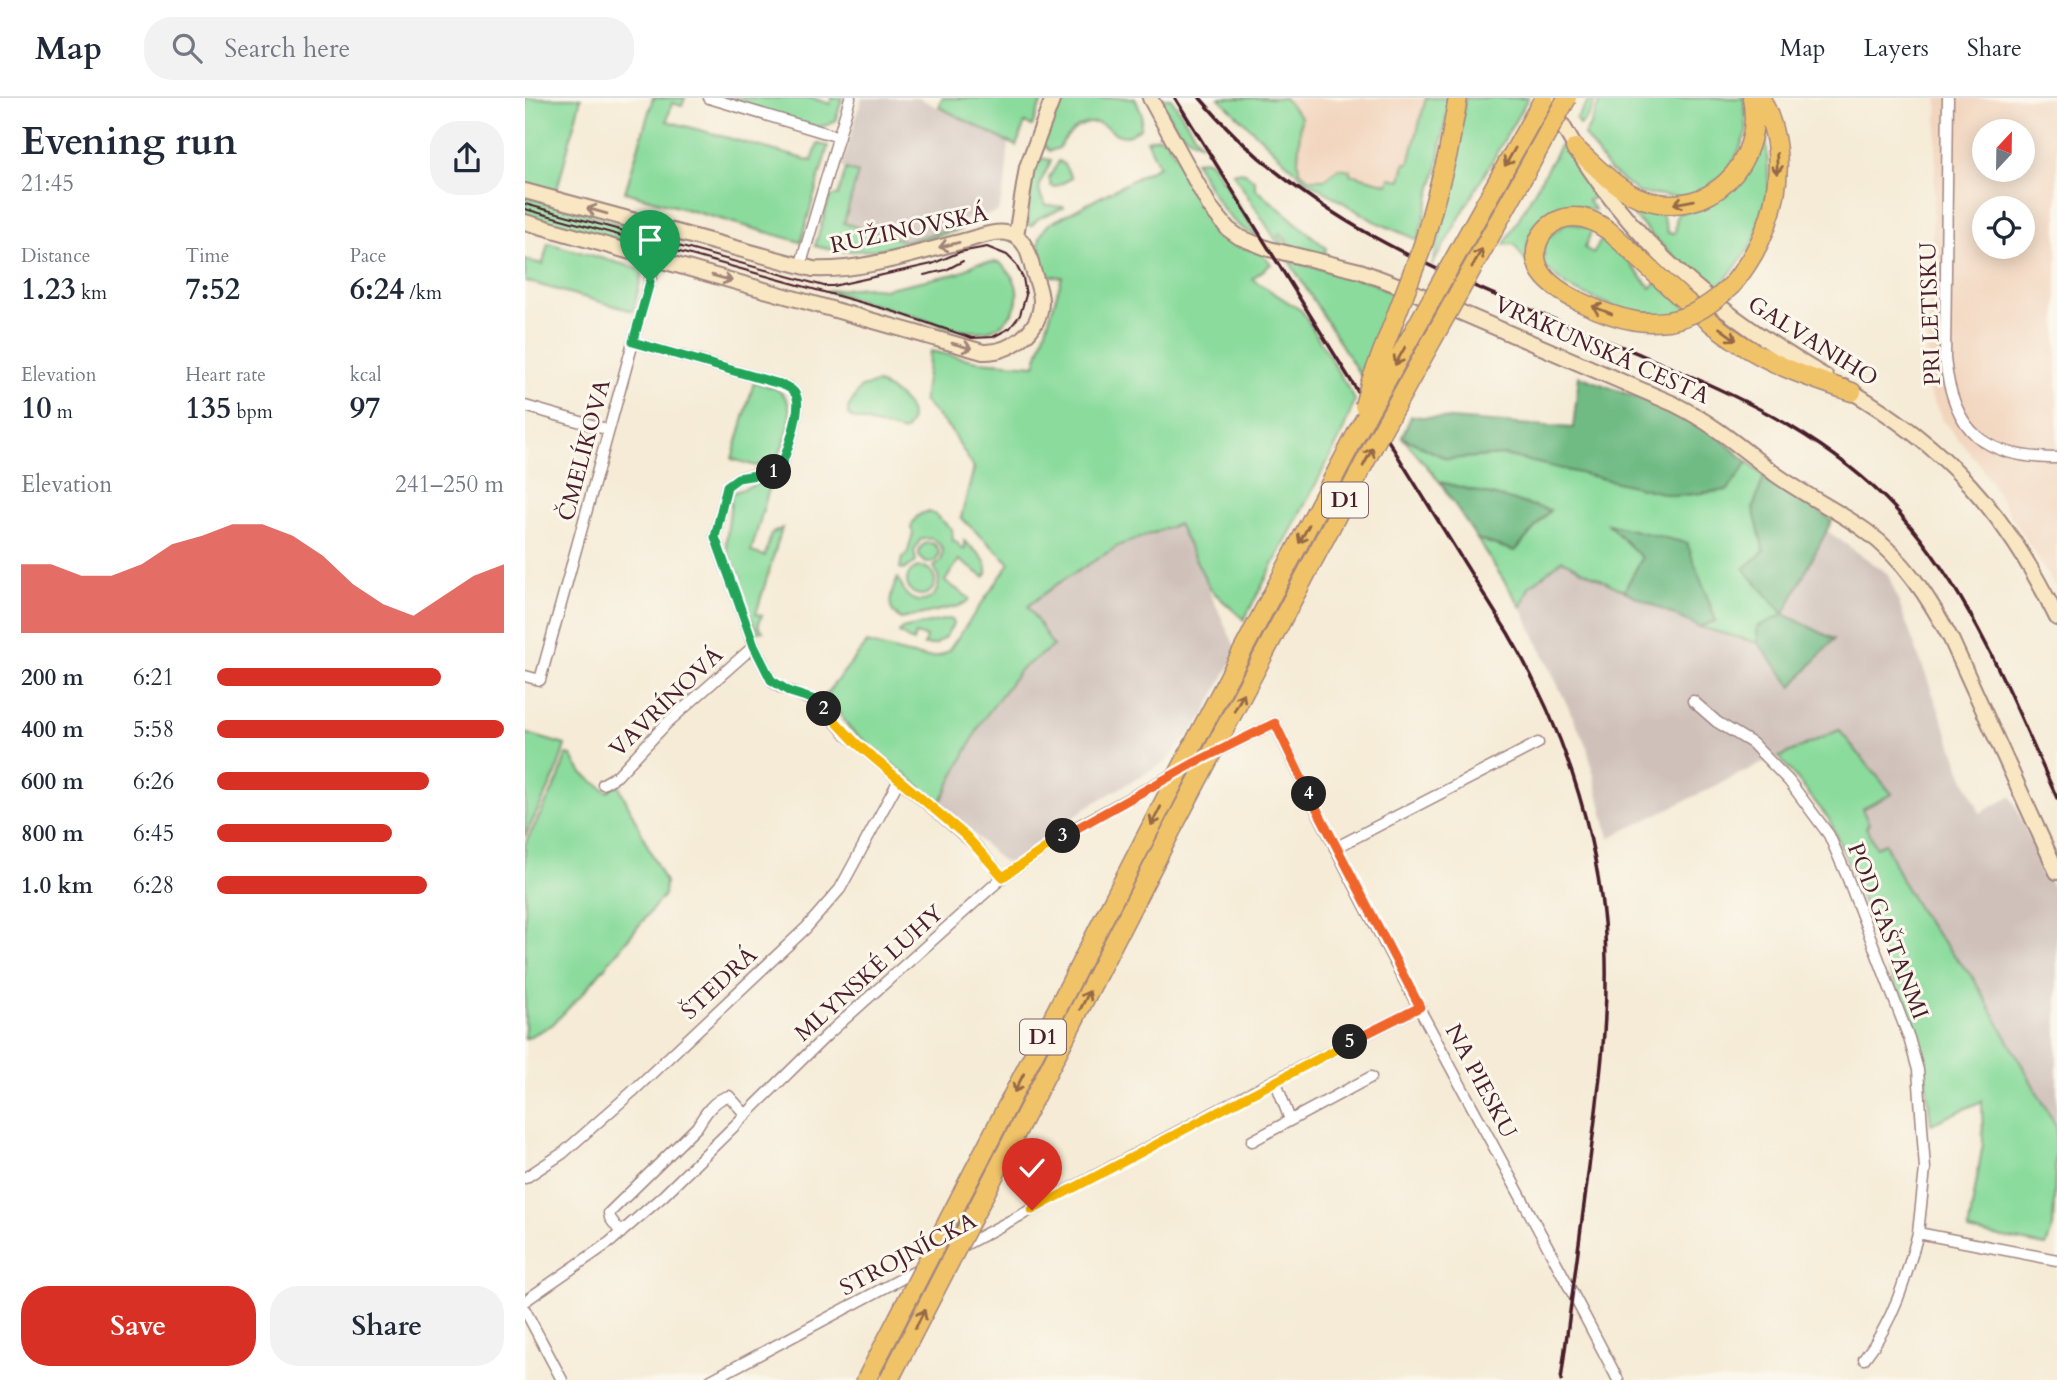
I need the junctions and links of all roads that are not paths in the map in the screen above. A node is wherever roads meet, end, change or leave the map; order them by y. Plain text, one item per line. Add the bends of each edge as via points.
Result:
1 (709, 98) edge
2 (850, 98) edge
3 (1053, 98) edge
4 (1150, 98) edge
5 (1458, 98) edge
6 (1546, 98) edge
7 (1567, 98) edge
8 (1752, 98) edge
9 (1761, 98) edge
10 (1948, 98) edge
11 (839, 137) junction
12 (1575, 148) junction
13 (525, 191) edge
14 (525, 222) edge
15 (664, 230) junction
16 (1016, 236) junction
17 (656, 259) junction
18 (800, 267) junction
19 (633, 342) junction
20 (1852, 392) junction
21 (525, 406) edge
22 (609, 430) junction
23 (1358, 431) junction
24 (2057, 457) edge
25 (2057, 618) edge
26 (754, 646) junction
27 (525, 676) edge
28 (1693, 701) dead end
29 (1275, 723) joint
30 (1538, 743) dead end
31 (899, 780) junction
32 (603, 784) dead end
33 (1335, 848) junction
34 (2057, 872) edge
35 (1003, 877) junction
36 (1420, 1007) junction
37 (1371, 1077) dead end
38 (1275, 1080) junction
39 (746, 1115) junction
40 (1290, 1120) junction
41 (1252, 1141) dead end
42 (525, 1178) edge
43 (621, 1233) junction
44 (1919, 1233) junction
45 (2057, 1260) edge
46 (525, 1301) edge
47 (525, 1310) edge
48 (1864, 1359) dead end
49 (562, 1380) edge
50 (711, 1380) edge
51 (866, 1380) edge
52 (889, 1380) edge
53 (1618, 1380) edge

1 - 11 street
2 - 11 street
3 - 16 main road via 1027,167
4 - 34 main road, VRAKUNSKÁ CESTA via 1210,208 1240,237 1397,285 1674,404 1712,424 1774,473 1881,543 1912,575 1951,639
5 - 23 highway, bridge via 1423,245 1370,384
6 - 12 main road, GALVANIHO
6 -> 23 highway, D1, bridge
52 -> 7 highway, D1, bridge via 1376,441
8 -> 12 highway via 1754,132 1744,161 1723,185 1692,201 1671,204 1635,196
9 -> 20 highway, bridge via 1776,143 1776,194 1767,229 1732,285 1703,309 1680,319 1668,321 1623,318 1558,289 1537,264 1536,248 1552,223 1567,217 1595,222 1688,302 1739,343 1798,374
10 - 24 street, PRI LETISKU via 1945,359 1950,392 1962,420 1982,441 2011,453
11 - 18 street
12 - 20 main road, GALVANIHO via 1615,207 1679,274 1742,325
15 -> 13 main road, RUŽINOVSKÁ
14 - 17 main road, RUŽINOVSKÁ
15 - 17 street, ČMELÍKOVA
15 - 18 main road, RUŽINOVSKÁ
17 -> 16 main road, RUŽINOVSKÁ via 994,352 1009,348 1026,335 1040,311 1028,250
16 -> 18 main road, RUŽINOVSKÁ via 999,233 855,267
17 - 19 street, ČMELÍKOVA
19 - 22 street, ČMELÍKOVA
19 - 26 street via 787,386 797,398 779,470 738,478 727,486 715,537
20 - 25 main road, GALVANIHO via 1923,439 1973,487 2026,559
21 - 22 street
22 - 27 street, ČMELÍKOVA via 540,680
23 -> 51 highway, D1, bridge
26 - 31 street via 771,680 818,703
26 - 32 street, VAVRÍNOVÁ via 667,723 617,776
28 - 44 street, POD GAŠTANMI via 1752,743 1789,781 1829,835 1846,874 1918,1070 1925,1169
29 - 33 street, NA PIESKU
29 - 35 street, MLYNSKÉ LUHY via 1073,829
30 - 33 street
31 - 35 street via 967,837
31 - 42 street, ŠTEDRÁ via 841,889 806,928 632,1092 563,1153
33 - 36 street, NA PIESKU
35 - 39 street, MLYNSKÉ LUHY via 828,1034
36 - 38 street, STROJNÍCKA
36 - 53 street, NA PIESKU
37 - 40 street
38 - 40 street
38 - 50 street, STROJNÍCKA
39 - 43 street, MLYNSKÉ LUHY
39 - 43 street via 730,1097 723,1097 609,1213
40 - 41 street
43 - 46 street, MLYNSKÉ LUHY
44 - 45 street
44 - 48 street, POD GAŠTANMI via 1894,1310
47 - 49 street

